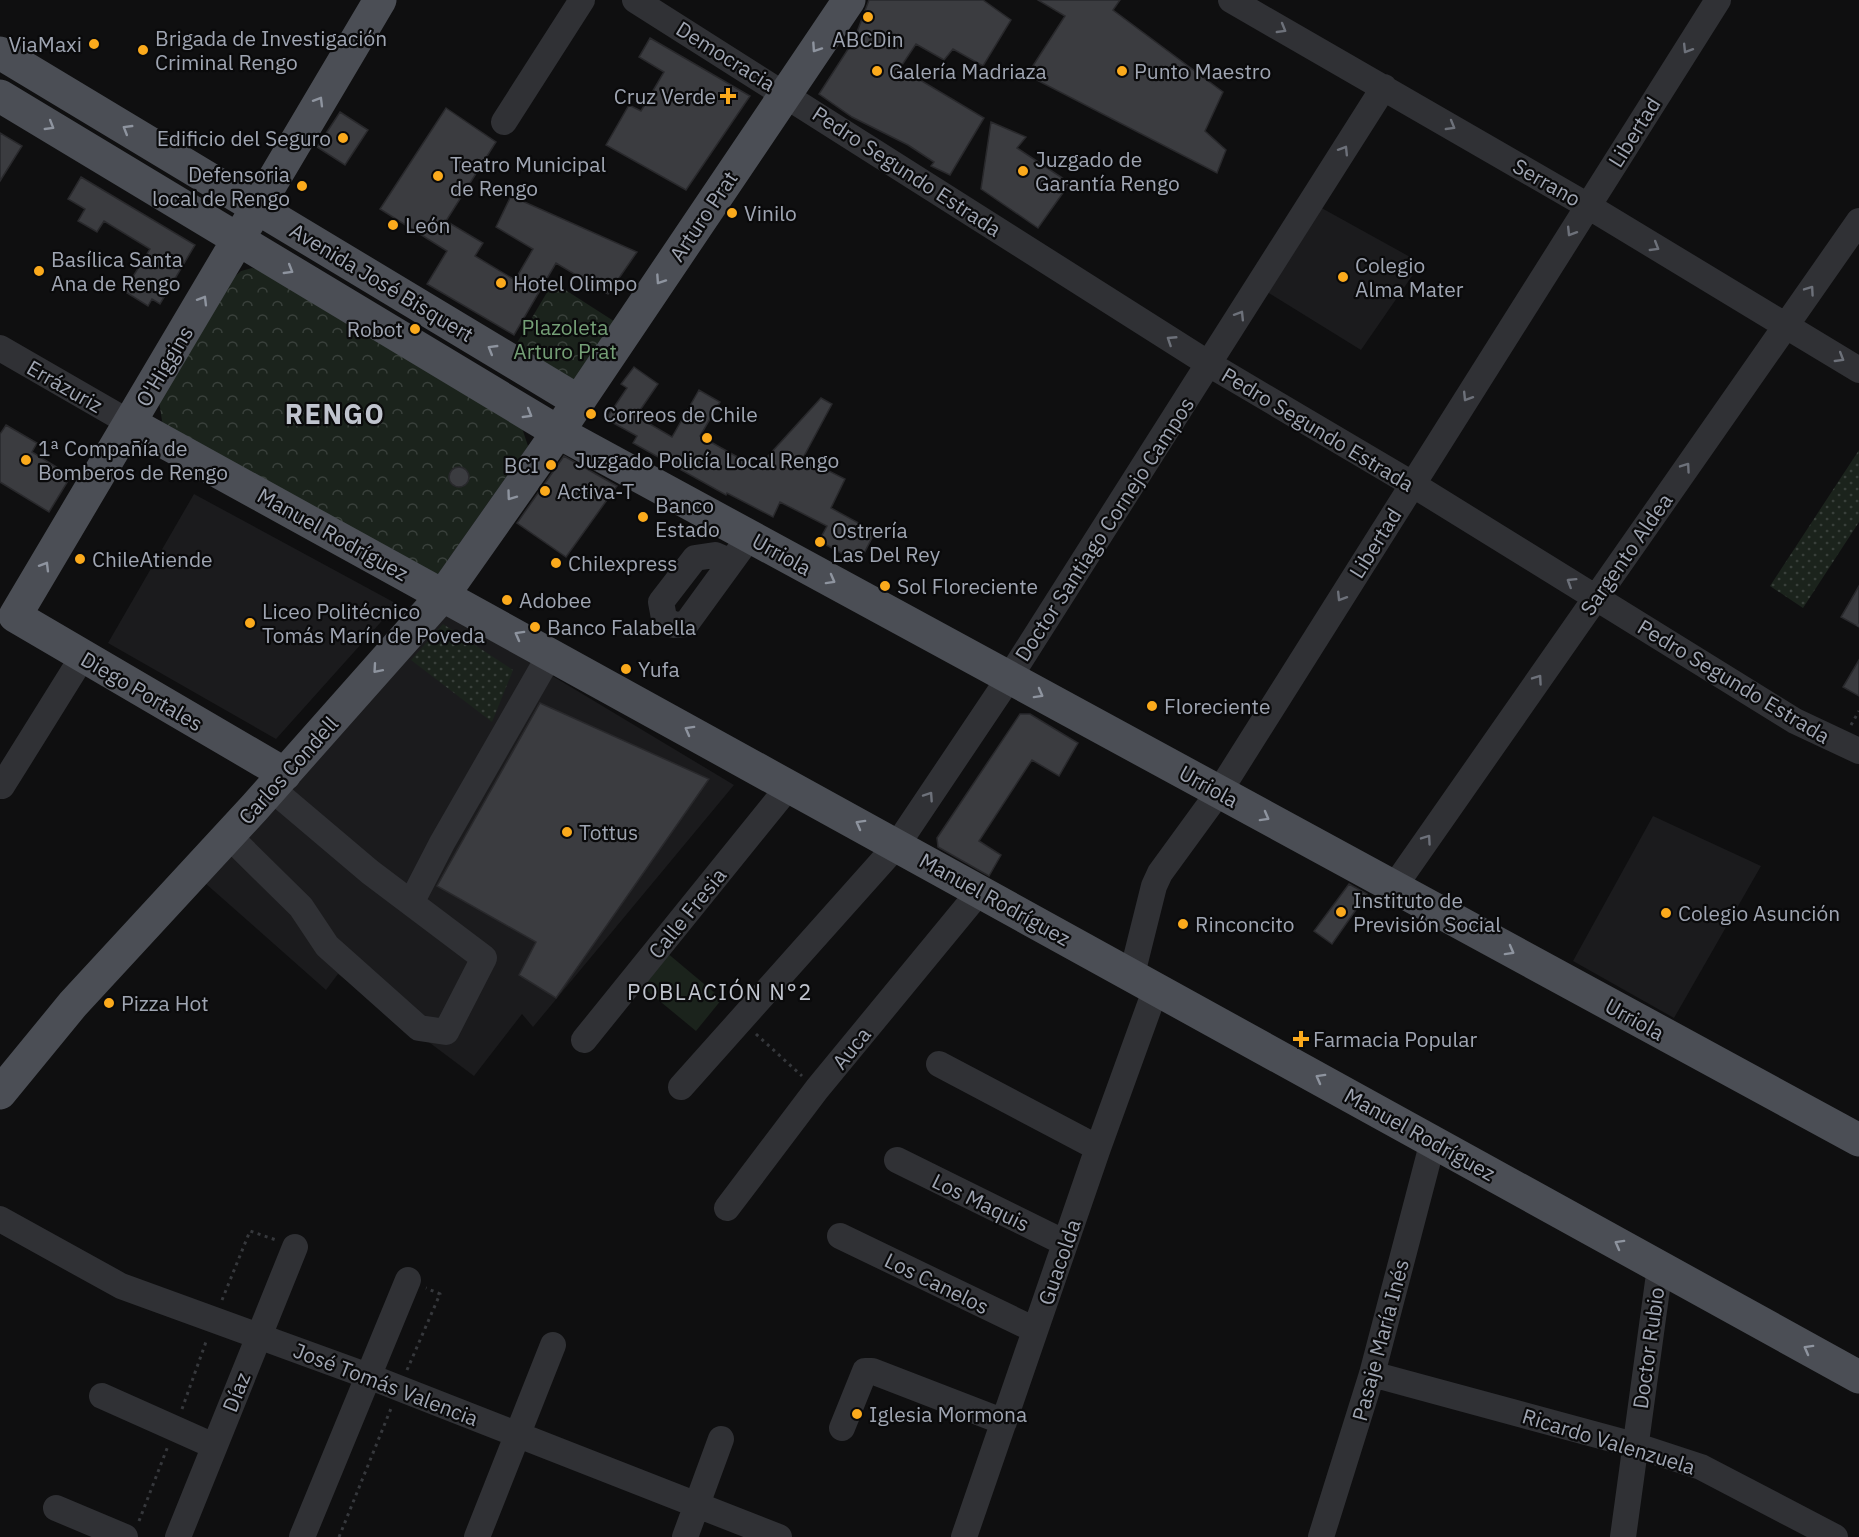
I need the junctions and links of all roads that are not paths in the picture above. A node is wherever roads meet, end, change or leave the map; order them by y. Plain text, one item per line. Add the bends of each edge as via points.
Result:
1 (380, 0) edge
2 (582, 0) edge
3 (635, 0) edge
4 (849, 0) edge
5 (1231, 0) edge
6 (1718, 0) edge
7 (0, 53) edge
8 (1384, 87) junction
9 (786, 93) junction
10 (0, 96) edge
11 (504, 122) dead end
12 (256, 206) junction
13 (1588, 206) junction
14 (1859, 221) edge
15 (239, 240) junction
16 (1785, 325) junction
17 (0, 348) edge
18 (1209, 364) junction
19 (1859, 370) edge
20 (578, 401) junction
21 (130, 423) junction
22 (558, 432) junction
23 (1412, 484) junction
24 (444, 594) junction
25 (1595, 597) junction
26 (7, 612) edge
27 (551, 653) junction
28 (83, 656) junction
29 (1009, 678) junction
30 (1859, 751) edge
31 (278, 781) junction
32 (790, 785) junction
33 (2, 786) dead end
34 (1219, 792) junction
35 (229, 836) junction
36 (897, 845) junction
37 (1394, 887) junction
38 (980, 891) junction
39 (411, 903) junction
40 (1144, 981) junction
41 (584, 1040) dead end
42 (939, 1065) dead end
43 (2, 1085) edge
44 (681, 1087) dead end
45 (1859, 1140) edge
46 (1433, 1141) junction
47 (1098, 1148) junction
48 (897, 1160) dead end
49 (727, 1208) dead end
50 (0, 1219) edge
51 (840, 1236) dead end
52 (1065, 1243) junction
53 (295, 1247) road end
54 (1660, 1267) junction
55 (408, 1280) dead end
56 (1035, 1330) junction
57 (259, 1335) junction
58 (553, 1345) dead end
59 (1372, 1374) junction
60 (368, 1376) junction
61 (1859, 1377) edge
62 (102, 1396) dead end
63 (1004, 1422) junction
64 (842, 1428) dead end
65 (518, 1436) junction
66 (721, 1439) dead end
67 (1634, 1445) junction
68 (214, 1446) junction
69 (697, 1504) junction
70 (56, 1508) dead end
71 (1793, 1527) edge
72 (131, 1532) edge
73 (178, 1537) edge
74 (302, 1537) edge
75 (477, 1537) edge
76 (685, 1537) edge
77 (779, 1537) edge
78 (964, 1537) edge
79 (1322, 1537) edge
80 (1623, 1537) edge
81 (1836, 1537) edge

12 -> 1 main road, O'Higgins
2 - 11 street
3 - 9 street, Democracia
4 -> 9 main road, Arturo Prat
5 -> 8 street, Serrano
6 -> 13 street, Libertad
12 -> 7 main road, Avenida José Bisquert
8 -> 13 street, Serrano
18 -> 8 street, Doctor Santiago Cornejo Campos
18 -> 9 street, Pedro Segundo Estrada
9 -> 20 main road, Arturo Prat
10 -> 15 main road, Avenida José Bisquert
12 - 15 main road, O'Higgins
20 -> 12 main road, Avenida José Bisquert
13 -> 16 street, Serrano
13 -> 23 street, Libertad
16 -> 14 street, Sargento Aldea
21 -> 15 main road, O'Higgins
15 -> 22 main road, Avenida José Bisquert
16 -> 19 street, Serrano
25 -> 16 street, Sargento Aldea
17 - 21 street, Errázuriz
18 - 23 street, Pedro Segundo Estrada
18 - 29 street, Doctor Santiago Cornejo Campos
20 - 22 main road, Arturo Prat
21 - 24 main road, Manuel Rodríguez
26 -> 21 main road, O'Higgins
22 -> 24 main road, Carlos Condell
22 -> 29 main road, Urriola via 740,549
25 -> 23 street, Pedro Segundo Estrada
23 -> 34 street, Libertad
27 -> 24 main road, Manuel Rodríguez
24 -> 31 main road, Carlos Condell
25 - 30 street, Pedro Segundo Estrada via 1795,721
37 -> 25 street, Sargento Aldea
26 - 28 main road, Diego Portales
32 -> 27 main road, Manuel Rodríguez
27 - 39 street
28 - 31 main road, Diego Portales
28 - 33 street
29 -> 34 main road, Urriola
36 -> 29 street, Doctor Santiago Cornejo Campos
31 - 35 main road, Carlos Condell
31 - 39 street via 370,872
36 -> 32 main road, Manuel Rodríguez
32 - 41 street, Calle Fresia
34 -> 37 main road, Urriola
34 - 40 street, Libertad via 1154,886
35 - 39 street via 301,907 327,946 419,1028 446,1032 484,958
35 - 43 main road, Carlos Condell
36 - 38 main road, Manuel Rodríguez
36 - 44 street, Doctor Santiago Cornejo Campos
37 -> 45 main road, Urriola
38 - 40 main road, Manuel Rodríguez
38 - 49 street, Auca via 817,1089
46 -> 40 main road, Manuel Rodríguez
40 - 47 street, Guacolda
42 - 47 street
54 -> 46 main road, Manuel Rodríguez
46 - 59 street, Pasaje María Inés
47 - 52 street, Guacolda
48 - 52 street, Los Maquis
50 - 57 street, José Tomás Valencia via 121,1286 213,1322
51 - 56 street, Los Canelos
52 - 56 street, Guacolda
53 - 57 street, Díaz
61 -> 54 main road, Manuel Rodríguez
54 - 67 street, Doctor Rubio
55 - 60 street
56 - 63 street, Guacolda
57 - 60 street, José Tomás Valencia
57 - 68 street, Díaz
58 - 65 street
59 - 67 street, Ricardo Valenzuela
59 - 79 street, Pasaje María Inés
60 - 65 street, José Tomás Valencia
60 - 74 street
62 - 68 street
63 - 64 street via 864,1371
63 - 78 street, Guacolda
65 - 69 street, José Tomás Valencia
65 - 75 street
66 - 69 street
67 - 71 street, Ricardo Valenzuela via 1701,1467
67 - 80 street, Doctor Rubio
68 - 73 street, Díaz
69 - 76 street
69 - 77 street, José Tomás Valencia
70 - 72 street
71 - 81 street, Ricardo Valenzuela

